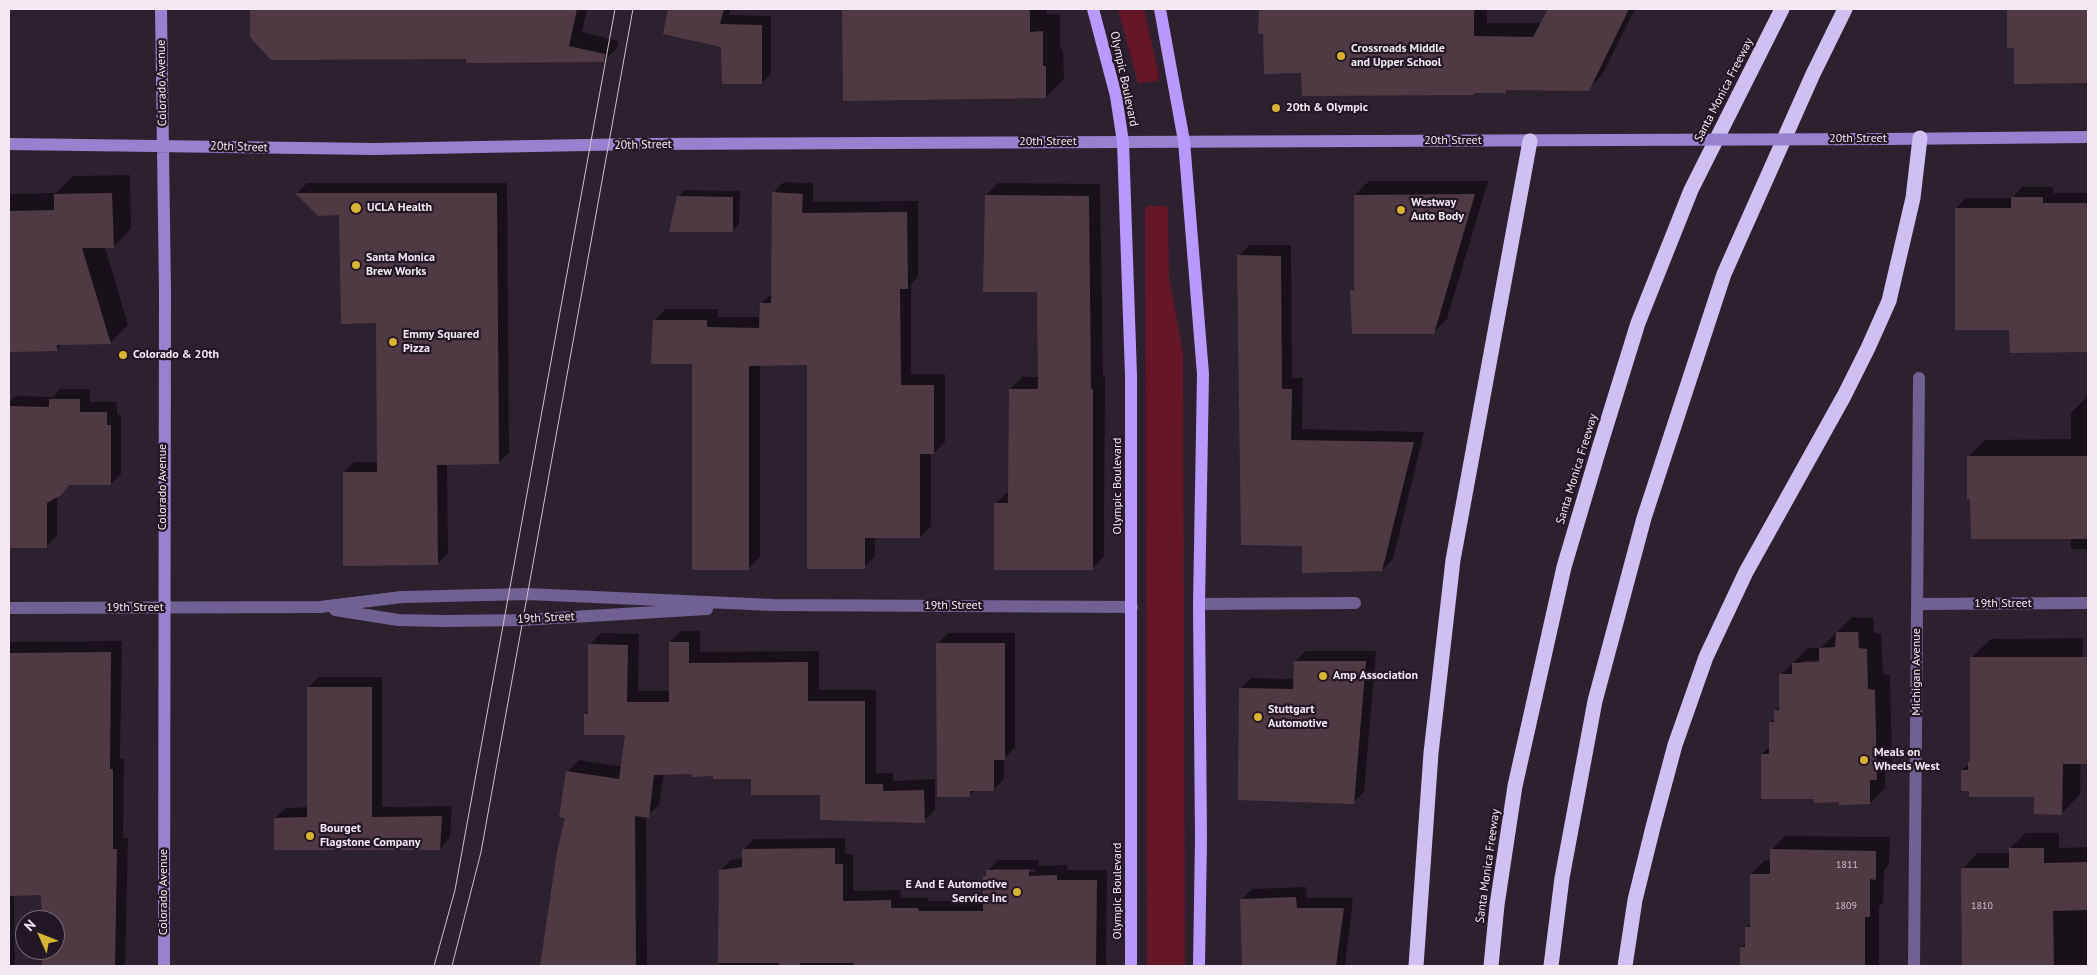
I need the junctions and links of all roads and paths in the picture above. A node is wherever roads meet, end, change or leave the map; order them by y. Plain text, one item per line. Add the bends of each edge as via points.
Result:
1 (161, 9) edge
2 (1093, 9) edge
3 (1160, 9) edge
4 (1782, 9) edge
5 (1845, 9) edge
6 (2088, 137) edge
7 (1920, 138) junction
8 (1184, 141) junction
9 (1530, 141) junction
10 (1123, 142) junction
11 (9, 144) edge
12 (164, 146) junction
13 (1919, 378) dead end
14 (1355, 603) dead end
15 (2088, 603) edge
16 (1199, 604) junction
17 (1917, 604) junction
18 (773, 605) junction
19 (320, 607) junction
20 (1132, 607) junction
21 (9, 608) edge
22 (162, 608) junction
23 (164, 966) edge
24 (1131, 966) edge
25 (1199, 966) edge
26 (1416, 966) edge
27 (1491, 966) edge
28 (1551, 966) edge
29 (1625, 966) edge
30 (1914, 966) edge

1 - 12 main road, Colorado Avenue
2 - 10 main road, Olympic Boulevard via 1116,96
3 - 8 main road
4 - 27 highway, Santa Monica Freeway via 1691,190 1638,323 1599,449 1564,567 1515,786
5 - 28 highway via 1724,274 1644,518 1595,701 1562,878
6 - 7 main road, 20th Street
7 - 9 main road, 20th Street, bridge
7 - 29 highway via 1913,198 1889,301 1844,396 1746,572 1706,657 1675,745 1653,827 1635,900
8 - 9 main road, 20th Street
8 - 10 main road, 20th Street
8 - 16 main road via 1203,374
9 - 26 highway via 1452,560 1431,753
10 - 12 main road, 20th Street via 640,144 374,149
10 - 20 main road, Olympic Boulevard via 1131,376
11 - 12 main road, 20th Street
12 - 22 main road, Colorado Avenue
13 - 17 street, Michigan Avenue
14 - 16 street
15 - 17 street, 19th Street
16 - 25 main road
17 - 30 street, Michigan Avenue
18 - 19 street, 19th Street via 527,594 402,597
18 - 19 street, 19th Street via 522,620 446,621 398,620
18 - 20 street, 19th Street
19 - 22 street, 19th Street
20 - 24 main road, Olympic Boulevard
21 - 22 street, 19th Street
22 - 23 main road, Colorado Avenue

